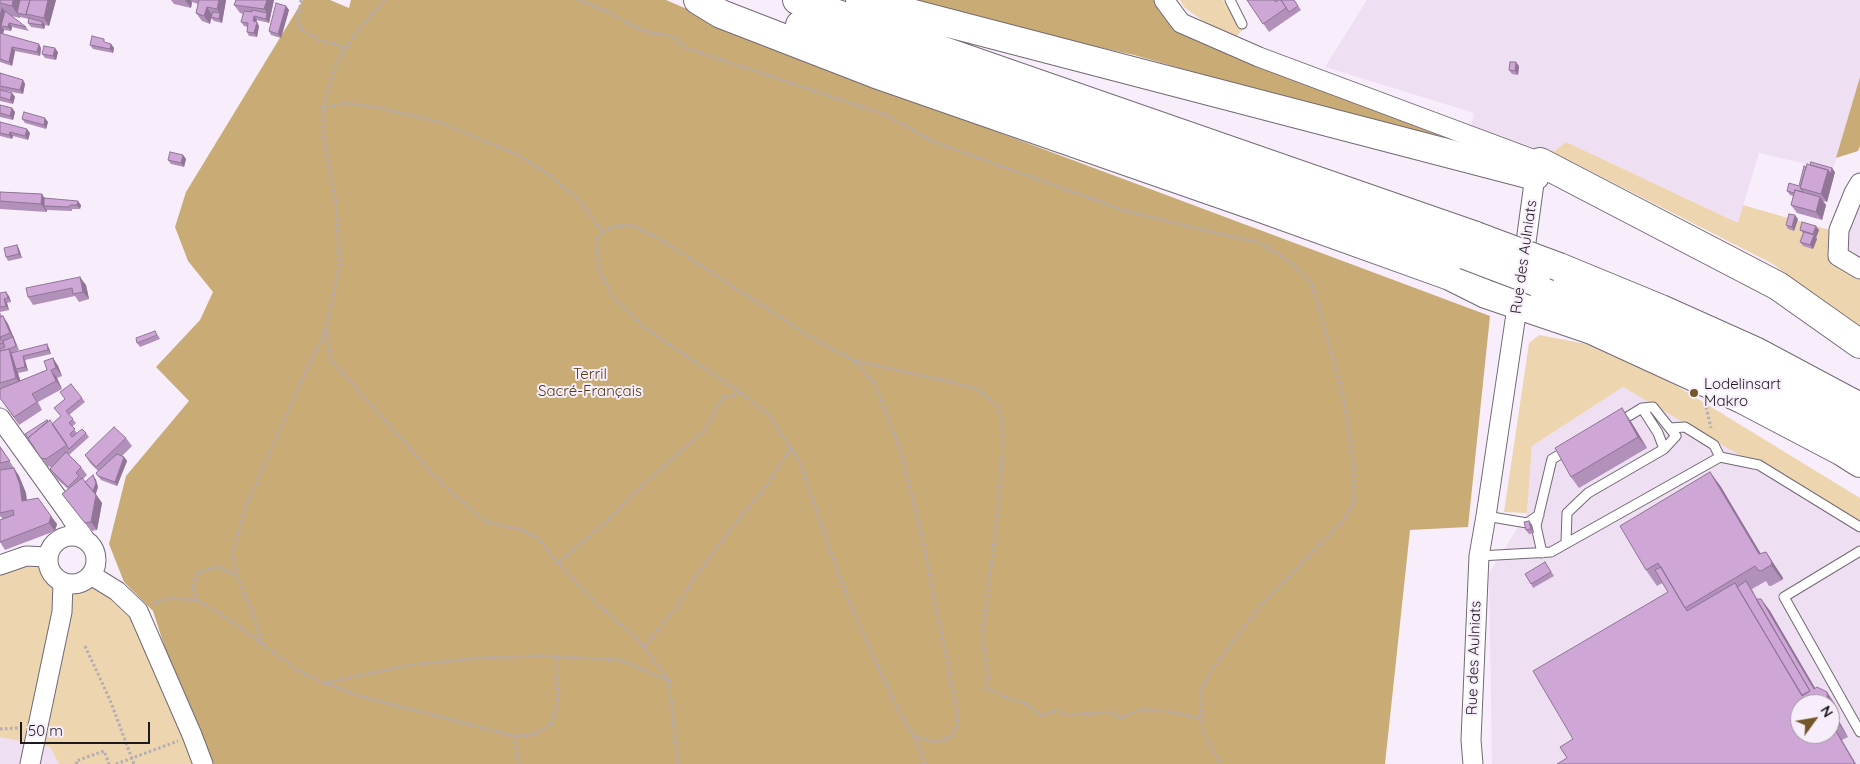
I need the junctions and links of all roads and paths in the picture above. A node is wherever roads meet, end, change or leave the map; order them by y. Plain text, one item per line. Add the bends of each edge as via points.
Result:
1 (301, 0) edge
2 (384, 0) edge
3 (578, 0) edge
4 (698, 0) edge
5 (728, 0) edge
6 (797, 0) edge
7 (860, 0) edge
8 (1164, 0) edge
9 (1230, 0) edge
10 (1242, 24) dead end
11 (345, 49) junction
12 (323, 108) junction
13 (1538, 169) junction
14 (1860, 183) edge
15 (603, 232) junction
16 (1471, 246) junction
17 (1860, 268) edge
18 (1517, 305) junction
19 (326, 328) junction
20 (1860, 344) edge
21 (855, 361) junction
22 (1703, 367) junction
23 (741, 392) junction
24 (1860, 407) edge
25 (1642, 408) junction
26 (0, 418) edge
27 (1614, 426) edge
28 (1670, 428) junction
29 (1860, 435) edge
30 (1714, 445) junction
31 (1575, 446) edge
32 (791, 448) junction
33 (1664, 449) junction
34 (1720, 457) junction
35 (1860, 463) edge
36 (1539, 515) junction
37 (1486, 516) junction
38 (1860, 527) edge
39 (84, 538) junction
40 (1566, 543) junction
41 (1860, 551) edge
42 (1542, 552) junction
43 (1479, 556) junction
44 (47, 557) junction
45 (558, 563) junction
46 (0, 565) edge
47 (91, 575) junction
48 (237, 575) junction
49 (63, 582) junction
50 (197, 600) junction
51 (138, 611) junction
52 (263, 645) junction
53 (85, 646) dead end
54 (644, 647) junction
55 (556, 656) junction
56 (669, 681) junction
57 (324, 683) junction
58 (1201, 718) junction
59 (1860, 732) edge
60 (192, 735) junction
61 (514, 736) junction
62 (914, 736) junction
63 (132, 758) junction
64 (30, 764) edge
65 (77, 764) edge
66 (109, 764) edge
67 (116, 764) edge
68 (134, 764) edge
69 (202, 764) edge
70 (519, 764) edge
71 (678, 764) edge
72 (924, 764) edge
73 (1221, 764) edge
74 (1473, 764) edge

1 - 11 path via 298,20 301,29 321,41
2 - 11 path
3 - 58 path via 650,33 668,35 686,48 886,115 934,142 1126,211 1261,243 1292,263 1310,281 1342,396 1354,466 1354,501 1345,519 1262,604 1214,666 1200,692
4 - 18 highway via 721,14 876,74 1376,249
5 - 16 highway
6 - 16 highway
7 - 13 highway
8 - 13 street via 1180,23
9 - 10 lane
11 - 12 path via 336,64
12 - 15 path via 345,104 376,107 439,122 516,154 549,174 580,201
12 - 19 path via 323,135 336,203 340,262
13 - 18 street, Rue des Aulniats
13 - 20 highway via 1778,286
14 - 17 street via 1839,230 1838,256
15 - 21 path via 615,226 631,225 660,239 806,334
15 - 23 path via 597,239 597,254 601,274 613,297 644,327
16 - 22 highway, bridge
16 - 24 highway, bridge via 1559,267 1661,309 1757,352
18 - 22 highway
18 - 37 street, Rue des Aulniats
19 - 45 path via 331,360 444,486 486,521 520,529 538,538
19 - 48 path via 246,506 232,554
21 - 58 path via 977,389 994,403 1002,419 998,510 982,638 988,674 986,688 1027,704 1041,716 1058,710 1066,715 1112,712 1120,718 1142,709
21 - 62 path via 875,384 899,446 920,528 958,715 952,736 944,740 935,742
22 - 29 highway via 1809,404
22 - 30 path
22 - 35 highway
23 - 32 path via 768,414
23 - 45 path via 722,398 704,431
25 - 27 lane
25 - 28 lane via 1653,407
25 - 33 lane via 1658,432
26 - 39 street
28 - 30 lane via 1685,427
28 - 33 lane via 1676,436
30 - 34 lane
31 - 36 lane via 1552,459
32 - 54 path via 767,485 694,578 677,607
32 - 62 path via 800,462 856,620
33 - 40 lane via 1588,492 1568,513
34 - 38 lane via 1759,465
34 - 40 lane
36 - 37 lane via 1527,523
36 - 42 lane via 1536,526
37 - 43 street, Rue des Aulniats
39 - 44 street via 68,535 54,542
39 - 47 street via 94,548 96,562
40 - 42 lane via 1551,552
41 - 59 lane via 1784,597
42 - 43 lane
43 - 74 street, Rue des Aulniats via 1471,740
44 - 46 street via 26,556
44 - 49 street via 51,572
45 - 54 path
47 - 49 street via 78,583
47 - 51 street
48 - 50 path via 218,566 198,572 193,587
48 - 52 path
49 - 64 street via 62,612
50 - 51 path via 168,598
50 - 52 path
51 - 60 street
52 - 57 path via 297,670
53 - 63 path
54 - 56 path
55 - 56 path via 620,660
55 - 57 path via 478,658 410,665
55 - 61 path via 558,698 551,724 532,735
56 - 71 path
57 - 61 path via 359,696
58 - 73 path via 1203,732
60 - 63 path
60 - 69 street
61 - 70 path
62 - 72 path
63 - 67 path
63 - 68 path
65 - 66 path via 76,761 104,751

